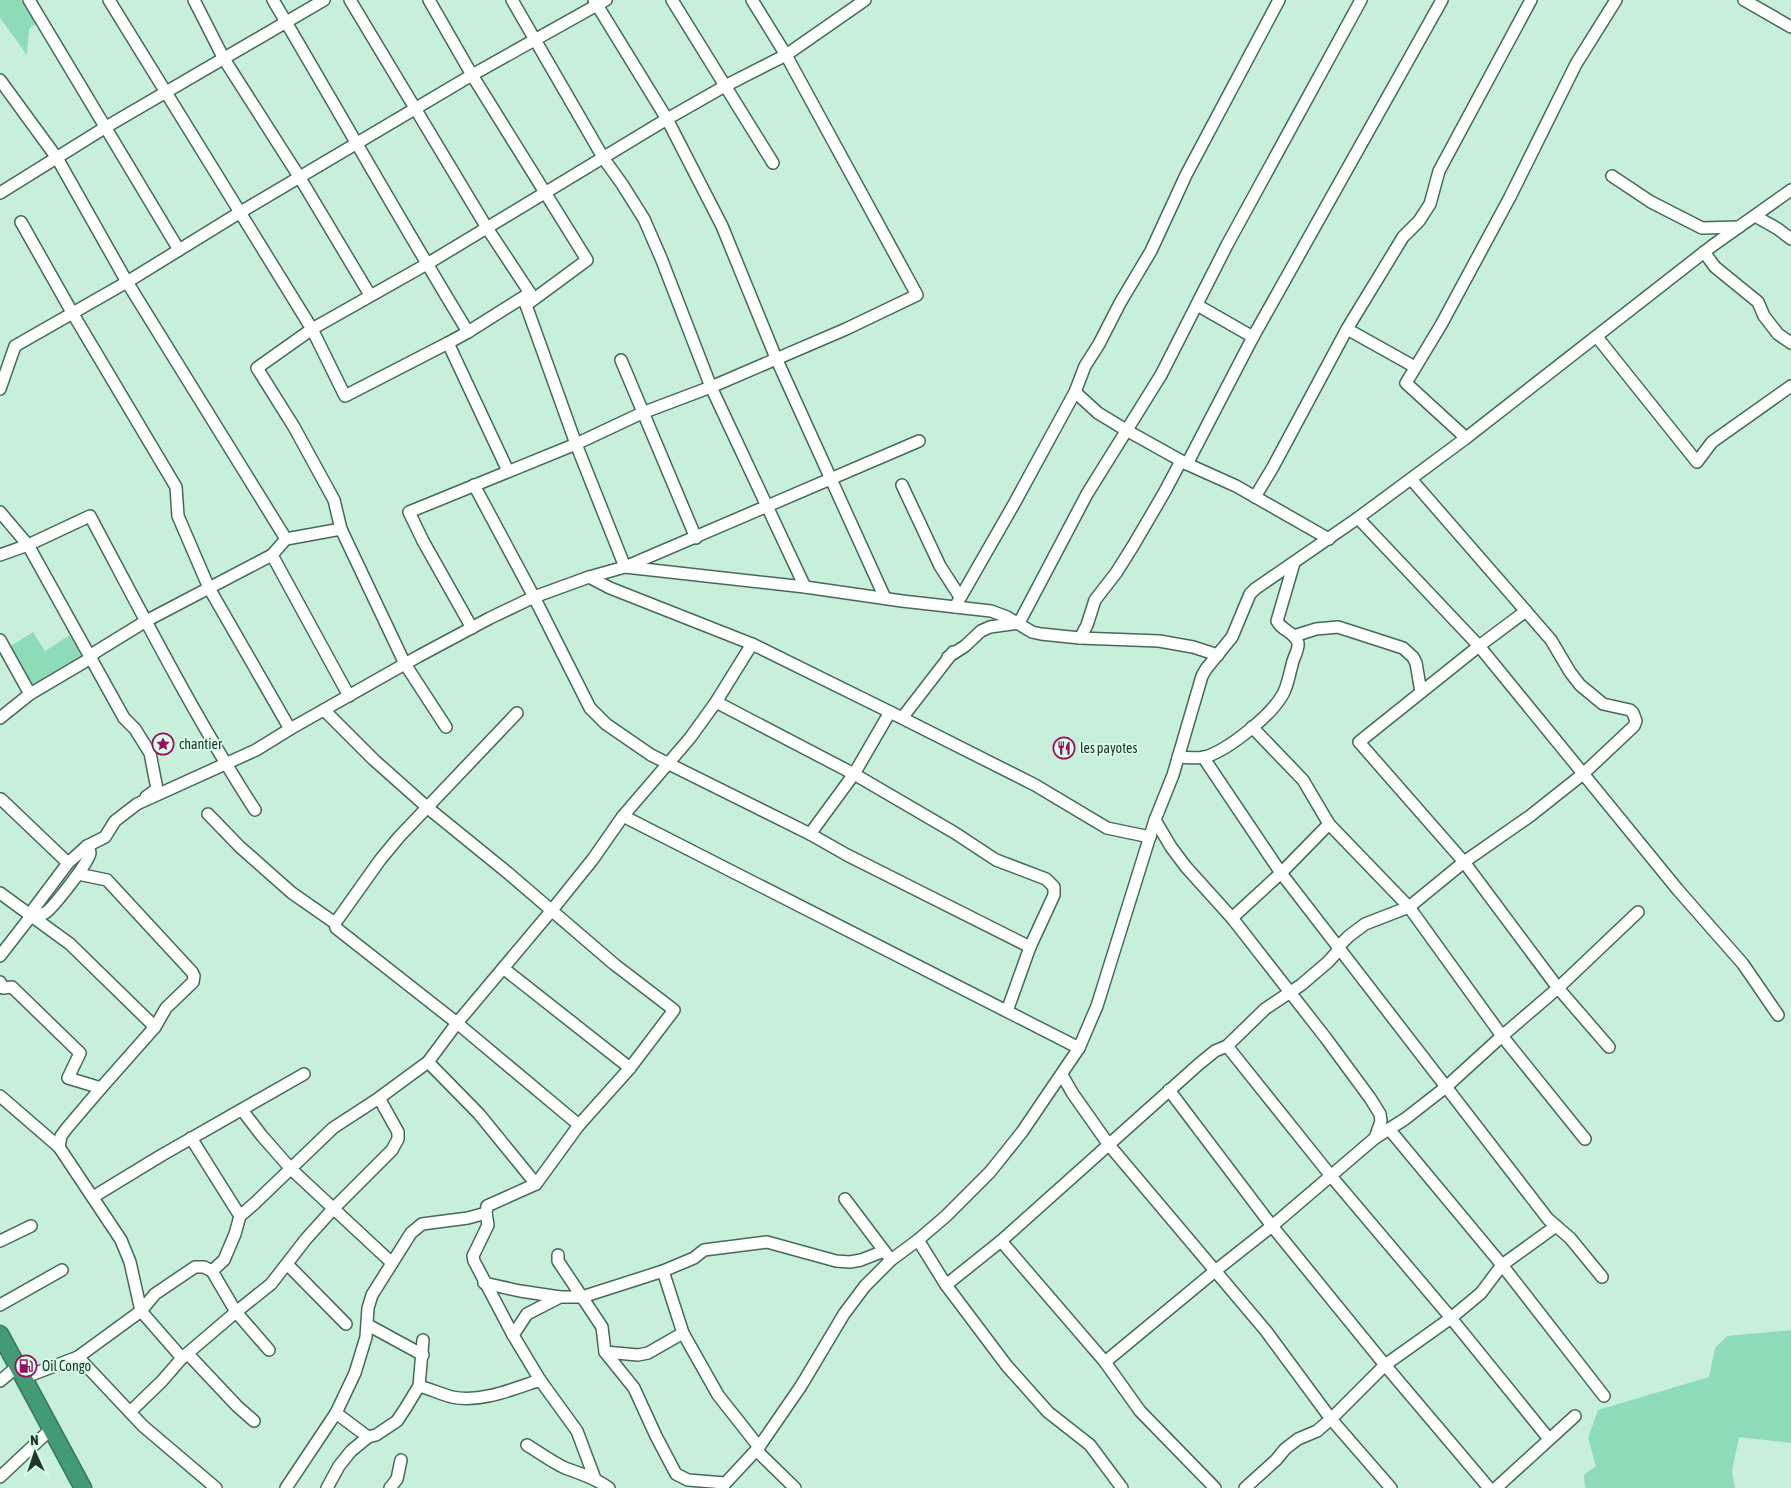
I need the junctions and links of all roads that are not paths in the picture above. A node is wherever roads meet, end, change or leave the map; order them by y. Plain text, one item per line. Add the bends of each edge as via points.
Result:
1 (28, 0) edge
2 (109, 0) edge
3 (194, 0) edge
4 (273, 0) edge
5 (324, 0) edge
6 (350, 0) edge
7 (429, 0) edge
8 (512, 0) edge
9 (672, 0) edge
10 (752, 0) edge
11 (865, 0) edge
12 (1279, 0) edge
13 (1361, 0) edge
14 (1442, 0) edge
15 (1530, 0) edge
16 (1616, 0) edge
17 (1744, 0) edge
18 (599, 2) edge
19 (848, 4) edge
20 (286, 22) junction
21 (1791, 26) edge
22 (534, 40) junction
23 (786, 55) junction
24 (224, 59) junction
25 (472, 75) junction
26 (0, 80) edge
27 (725, 86) junction
28 (167, 92) junction
29 (415, 110) junction
30 (667, 119) junction
31 (106, 127) junction
32 (358, 144) junction
33 (57, 158) junction
34 (604, 159) junction
35 (773, 163) dead end
36 (1612, 176) dead end
37 (300, 178) junction
38 (1791, 190) edge
39 (0, 193) edge
40 (546, 193) junction
41 (239, 213) junction
42 (1755, 216) junction
43 (21, 222) dead end
44 (1740, 227) junction
45 (487, 228) junction
46 (1791, 239) edge
47 (179, 250) junction
48 (1704, 252) junction
49 (427, 264) junction
50 (127, 282) junction
51 (530, 293) junction
52 (370, 295) junction
53 (526, 305) junction
54 (1197, 305) junction
55 (73, 314) junction
56 (1347, 328) junction
57 (312, 329) junction
58 (468, 332) junction
59 (1253, 337) junction
60 (1597, 337) junction
61 (448, 342) junction
62 (1791, 343) edge
63 (776, 358) junction
64 (621, 360) dead end
65 (1415, 367) junction
66 (1791, 386) edge
67 (711, 387) junction
68 (0, 389) edge
69 (1075, 392) junction
70 (642, 413) junction
71 (1126, 430) junction
72 (1466, 438) junction
73 (919, 441) dead end
74 (576, 444) junction
75 (1184, 463) junction
76 (508, 471) junction
77 (830, 479) junction
78 (1411, 479) junction
79 (474, 485) junction
80 (902, 485) dead end
81 (1255, 497) junction
82 (767, 507) junction
83 (0, 512) edge
84 (1358, 518) junction
85 (341, 530) junction
86 (696, 538) junction
87 (286, 539) junction
88 (1329, 539) junction
89 (28, 545) junction
90 (0, 555) edge
91 (272, 555) junction
92 (1294, 563) junction
93 (625, 567) junction
94 (589, 577) junction
95 (805, 587) junction
96 (209, 588) junction
97 (534, 597) junction
98 (885, 598) junction
99 (958, 602) junction
100 (991, 611) junction
101 (1526, 611) junction
102 (146, 621) junction
103 (1019, 623) junction
104 (472, 628) junction
105 (1294, 636) junction
106 (1080, 638) junction
107 (0, 640) edge
108 (752, 644) junction
109 (1479, 646) junction
110 (1218, 655) junction
111 (948, 657) junction
112 (91, 658) junction
113 (405, 664) junction
114 (1421, 692) junction
115 (30, 694) junction
116 (349, 696) junction
117 (716, 702) junction
118 (324, 710) junction
119 (890, 712) junction
120 (517, 713) dead end
121 (0, 718) edge
122 (902, 718) junction
123 (446, 727) dead end
124 (1252, 727) junction
125 (290, 729) junction
126 (1204, 757) junction
127 (1178, 758) junction
128 (225, 763) junction
129 (669, 763) junction
130 (854, 774) junction
131 (1583, 774) junction
132 (0, 799) edge
133 (137, 804) junction
134 (428, 808) junction
135 (255, 810) dead end
136 (208, 814) dead end
137 (623, 816) junction
138 (1155, 820) junction
139 (1330, 824) junction
140 (810, 834) junction
141 (1150, 837) junction
142 (87, 846) junction
143 (1464, 862) junction
144 (68, 863) junction
145 (1281, 873) junction
146 (78, 874) junction
147 (0, 894) edge
148 (1409, 907) junction
149 (552, 910) junction
150 (1638, 912) dead end
151 (30, 916) junction
152 (1232, 918) junction
153 (336, 923) junction
154 (1030, 947) junction
155 (1338, 947) junction
156 (0, 956) edge
157 (503, 968) junction
158 (0, 982) edge
159 (12, 987) junction
160 (1558, 988) junction
161 (1289, 992) junction
162 (0, 995) edge
163 (1007, 1011) junction
164 (1778, 1015) dead end
165 (457, 1022) junction
166 (155, 1028) junction
167 (1502, 1036) junction
168 (1227, 1046) junction
169 (1608, 1047) dead end
170 (1079, 1048) junction
171 (428, 1062) junction
172 (630, 1068) junction
173 (304, 1074) dead end
174 (1062, 1075) junction
175 (1446, 1086) junction
176 (101, 1088) junction
177 (1169, 1090) junction
178 (0, 1096) edge
179 (379, 1098) junction
180 (242, 1110) junction
181 (579, 1125) junction
182 (1389, 1129) junction
183 (191, 1138) junction
184 (1375, 1138) junction
185 (1585, 1139) dead end
186 (1108, 1145) junction
187 (59, 1147) junction
188 (291, 1169) junction
189 (1331, 1176) junction
190 (536, 1184) junction
191 (93, 1196) junction
192 (845, 1199) dead end
193 (333, 1209) junction
194 (486, 1213) junction
195 (240, 1216) junction
196 (31, 1226) dead end
197 (1272, 1226) junction
198 (1556, 1226) junction
199 (918, 1240) junction
200 (0, 1241) edge
201 (1001, 1241) junction
202 (558, 1255) dead end
203 (887, 1255) junction
204 (392, 1263) junction
205 (287, 1264) junction
206 (1502, 1265) junction
207 (62, 1270) dead end
208 (212, 1270) junction
209 (663, 1271) junction
210 (1215, 1271) junction
211 (1602, 1277) dead end
212 (484, 1283) junction
213 (946, 1285) junction
214 (560, 1297) junction
215 (582, 1297) junction
216 (0, 1305) edge
217 (141, 1311) junction
218 (236, 1312) junction
219 (1451, 1318) junction
220 (346, 1324) dead end
221 (368, 1325) junction
222 (683, 1333) junction
223 (0, 1334) edge
224 (513, 1335) junction
225 (423, 1340) dead end
226 (269, 1350) dead end
227 (605, 1352) junction
228 (423, 1355) junction
229 (185, 1356) junction
230 (78, 1357) junction
231 (1105, 1362) junction
232 (1385, 1365) junction
233 (20, 1372) junction
234 (540, 1380) junction
235 (0, 1381) edge
236 (419, 1386) junction
237 (1604, 1396) dead end
238 (130, 1412) junction
239 (336, 1413) junction
240 (1575, 1416) dead end
241 (1331, 1419) junction
242 (254, 1421) dead end
243 (51, 1430) junction
244 (368, 1437) junction
245 (1550, 1439) junction
246 (528, 1445) dead end
247 (758, 1449) junction
248 (401, 1460) dead end
249 (0, 1477) edge
250 (595, 1479) junction
251 (723, 1486) edge
252 (83, 1488) edge
253 (216, 1488) edge
254 (286, 1488) edge
255 (327, 1488) edge
256 (390, 1488) edge
257 (609, 1488) edge
258 (795, 1488) edge
259 (1122, 1488) edge
260 (1215, 1488) edge
261 (1246, 1488) edge
262 (1391, 1488) edge
263 (1489, 1488) edge
264 (1496, 1488) edge

1 - 31 street
2 - 28 street
3 - 24 street
4 - 20 street
5 - 20 street
6 - 29 street
7 - 25 street
8 - 22 street
9 - 27 street
10 - 23 street
11 - 19 street
12 - 69 street via 1189,170 1151,251 1085,366
13 - 54 street
14 - 59 street
15 - 56 street via 1439,171 1430,204 1402,237
16 - 65 street via 1576,64 1510,198
17 - 21 street
18 - 22 street
18 - 30 street
19 - 23 street
20 - 24 street
20 - 32 street
22 - 25 street
22 - 34 street
23 - 27 street
23 - 63 street via 917,295
24 - 28 street
24 - 37 street
25 - 29 street
25 - 40 street
26 - 33 street
27 - 30 street
27 - 35 street
28 - 31 street
28 - 41 street
29 - 32 street
29 - 45 street
30 - 34 street
30 - 63 street via 722,226
31 - 33 street
31 - 47 street
32 - 37 street
32 - 49 street
33 - 39 street
33 - 50 street
34 - 40 street
34 - 67 street via 644,219
36 - 44 street via 1651,202 1702,228
37 - 41 street
37 - 52 street
38 - 42 street
40 - 45 street
40 - 53 street via 587,260
41 - 47 street
41 - 57 street
42 - 44 street
42 - 46 street
43 - 55 street
44 - 48 street
45 - 49 street
45 - 51 street
47 - 50 street
48 - 60 street
48 - 62 street via 1715,267 1758,302 1778,334
49 - 52 street
49 - 58 street
50 - 55 street
50 - 87 street
51 - 53 street
51 - 58 street
52 - 57 street
53 - 74 street
54 - 59 street
54 - 71 street via 1161,375
55 - 68 street via 15,346
55 - 96 street via 176,487 178,516
56 - 65 street
56 - 81 street
57 - 61 street via 345,396
57 - 85 street via 257,368 334,500
58 - 61 street
59 - 75 street
60 - 66 street via 1698,462 1712,442
60 - 72 street
61 - 76 street
63 - 67 street
63 - 77 street
64 - 70 street
65 - 72 street via 1406,383
67 - 70 street
67 - 82 street
69 - 71 street via 1098,413
69 - 99 street
70 - 74 street
70 - 86 street
71 - 75 street
71 - 103 street via 1087,494
72 - 78 street
73 - 77 street
74 - 76 street
74 - 93 street
75 - 81 street
75 - 106 street via 1116,573 1095,600
76 - 79 street
77 - 82 street
77 - 98 street
78 - 84 street
78 - 101 street
79 - 97 street
79 - 104 street via 409,512
80 - 99 street
81 - 88 street
82 - 86 street
82 - 95 street
83 - 89 street
84 - 88 street
84 - 109 street
85 - 87 street
85 - 113 street
86 - 93 street
87 - 91 street
88 - 92 street
89 - 90 street
89 - 102 street via 90,516
89 - 112 street
91 - 96 street
91 - 116 street
92 - 105 street via 1278,621 1280,627
92 - 110 street via 1250,594 1232,637
93 - 94 street
93 - 95 street
94 - 97 street
94 - 108 street
95 - 98 street
96 - 102 street
96 - 125 street
97 - 104 street
97 - 129 street via 590,708 606,724 651,755
98 - 99 street
99 - 100 street
100 - 103 street
100 - 111 street
101 - 109 street
101 - 131 street via 1551,640 1580,684 1603,704 1630,710 1635,716 1634,726
102 - 112 street via 94,652
102 - 128 street
103 - 106 street via 1032,632
103 - 111 street via 980,631
104 - 113 street
105 - 114 street via 1338,627 1403,648 1416,663
105 - 124 street via 1298,648 1288,685 1274,707
106 - 110 street via 1159,641
107 - 115 street
108 - 117 street
108 - 119 street
109 - 114 street
109 - 131 street
110 - 127 street via 1202,676
111 - 122 street
112 - 115 street
112 - 133 street via 124,718 150,753 157,789
113 - 116 street
113 - 123 street
114 - 143 street via 1360,742
115 - 121 street
116 - 118 street
117 - 129 street
117 - 130 street
118 - 125 street
118 - 134 street
119 - 122 street
119 - 130 street
120 - 134 street
122 - 141 street via 1035,785 1107,828
124 - 126 street via 1224,749
124 - 139 street via 1303,780
125 - 128 street via 256,750
126 - 127 street
126 - 145 street
127 - 138 street
128 - 133 street
128 - 135 street
129 - 137 street
129 - 140 street
130 - 140 street
130 - 154 street via 996,860 1046,879 1054,887 1054,895
131 - 143 street
131 - 164 street via 1678,890 1744,964
132 - 144 street
133 - 142 street via 115,821 105,837
134 - 149 street
134 - 153 street via 380,860
136 - 153 street via 292,893
137 - 149 street
137 - 163 street
138 - 141 street
138 - 152 street via 1186,867
139 - 145 street
139 - 148 street
140 - 154 street via 847,856
141 - 170 street via 1097,1006
142 - 144 street
142 - 146 street via 90,856
143 - 148 street
143 - 160 street
144 - 151 street
145 - 152 street
145 - 155 street
146 - 151 street via 46,913
146 - 166 street via 107,880 194,976 193,982 166,1008
147 - 151 street
148 - 155 street via 1365,924
148 - 167 street
149 - 157 street
149 - 172 street via 674,1010
150 - 160 street
151 - 156 street
151 - 166 street via 70,944
152 - 161 street
153 - 165 street via 338,932
154 - 163 street
155 - 161 street via 1328,962
155 - 175 street
157 - 165 street
157 - 172 street
158 - 159 street via 3,988
159 - 162 street
159 - 176 street via 80,1053 68,1078
160 - 167 street
160 - 169 street
161 - 168 street via 1265,1009
161 - 184 street via 1377,1108 1381,1121
163 - 170 street
165 - 171 street
165 - 181 street
166 - 176 street
167 - 175 street
167 - 185 street
168 - 177 street via 1204,1060
168 - 189 street
170 - 174 street
171 - 179 street
171 - 190 street via 479,1114
172 - 181 street
173 - 180 street
174 - 186 street
174 - 199 street via 990,1172
175 - 182 street
175 - 198 street
176 - 187 street via 62,1136
177 - 186 street
177 - 197 street
178 - 187 street
179 - 188 street via 333,1128
179 - 193 street via 398,1132 398,1139 392,1150
180 - 183 street
180 - 188 street
181 - 190 street
182 - 184 street
182 - 206 street
183 - 191 street
183 - 195 street
184 - 189 street
186 - 201 street
186 - 210 street
187 - 191 street
188 - 193 street
188 - 195 street
189 - 197 street
189 - 219 street
190 - 194 street via 487,1206
191 - 217 street via 121,1240 130,1262
192 - 203 street
193 - 204 street
193 - 205 street
194 - 204 street via 422,1224
194 - 212 street via 488,1224 473,1256
195 - 208 street via 224,1260
196 - 200 street
197 - 210 street
197 - 232 street
198 - 206 street
198 - 211 street
199 - 203 street
199 - 213 street
201 - 213 street
201 - 231 street
202 - 215 street via 558,1261
203 - 209 street via 850,1262 836,1261 766,1242 704,1250 694,1258
203 - 247 street via 844,1314
204 - 221 street via 372,1295
205 - 218 street via 271,1284
205 - 220 street
206 - 219 street via 1481,1293
206 - 237 street
207 - 216 street
208 - 217 street via 204,1266 195,1267 155,1294
208 - 218 street
209 - 215 street
209 - 222 street
210 - 231 street
210 - 241 street via 1266,1331
212 - 214 street
212 - 224 street
213 - 259 street via 1007,1366 1048,1412 1090,1445
214 - 215 street
214 - 224 street via 527,1314
215 - 227 street via 602,1327
217 - 229 street
217 - 230 street
218 - 226 street
218 - 229 street
219 - 232 street
219 - 245 street
221 - 228 street
221 - 239 street via 355,1374
222 - 227 street via 648,1353
222 - 247 street via 718,1395
223 - 233 highway
224 - 234 street
225 - 228 street
227 - 251 street via 634,1388 676,1474 688,1480
228 - 236 street
229 - 238 street
229 - 242 street
230 - 233 street
230 - 238 street
231 - 260 street via 1140,1411
232 - 241 street
232 - 263 street
233 - 235 street
233 - 243 highway
234 - 236 street via 474,1398 452,1396
234 - 250 street via 577,1431
236 - 244 street via 397,1421
238 - 253 street
239 - 244 street
239 - 254 street
240 - 245 street
241 - 261 street via 1286,1449
241 - 262 street
243 - 249 street
243 - 252 highway
244 - 255 street via 351,1451
245 - 264 street
246 - 250 street via 564,1467
247 - 251 street
247 - 258 street
248 - 256 street via 397,1479
250 - 257 street

